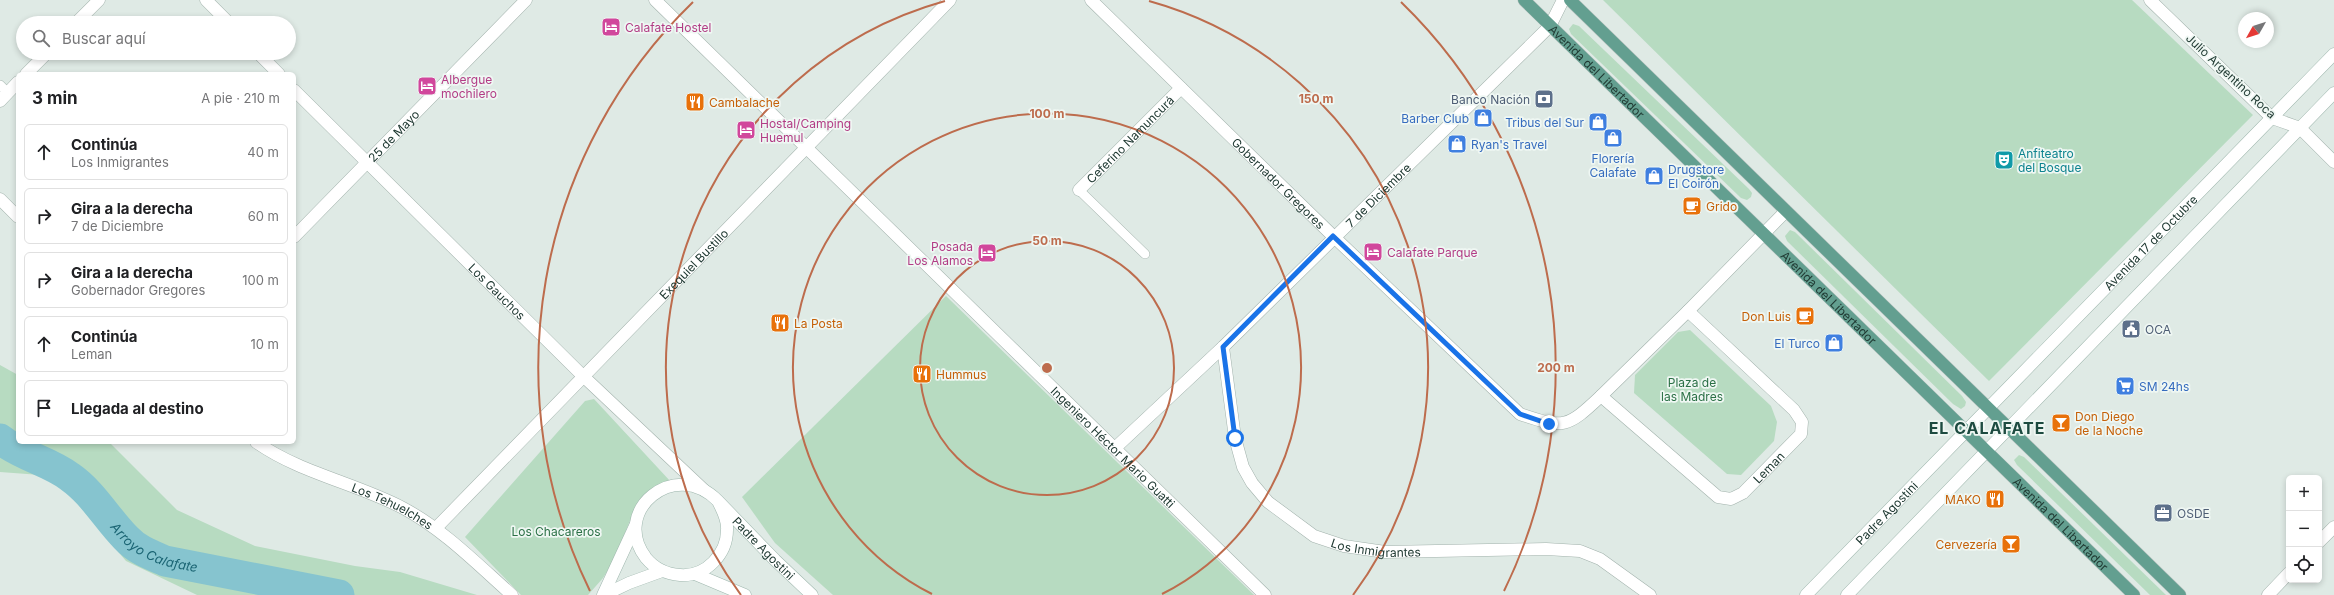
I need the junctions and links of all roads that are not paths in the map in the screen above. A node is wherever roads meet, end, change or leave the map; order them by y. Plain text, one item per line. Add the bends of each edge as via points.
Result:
1 (98, 0) edge
2 (206, 0) edge
3 (526, 0) edge
4 (655, 0) edge
5 (950, 0) edge
6 (1091, 0) edge
7 (1524, 0) edge
8 (1564, 0) edge
9 (1570, 0) edge
10 (2150, 0) edge
11 (83, 16) edge
12 (222, 16) edge
13 (1550, 26) junction
14 (2334, 54) edge
15 (40, 60) edge
16 (265, 60) edge
17 (28, 72) edge
18 (277, 72) edge
19 (16, 83) edge
20 (1181, 88) junction
21 (296, 92) edge
22 (3, 93) edge
23 (2334, 93) edge
24 (2272, 118) junction
25 (2300, 128) junction
26 (806, 147) junction
27 (2334, 162) edge
28 (366, 163) junction
29 (1079, 190) joint
30 (0, 199) edge
31 (1786, 211) junction
32 (16, 215) edge
33 (1763, 233) junction
34 (296, 235) edge
35 (1333, 236) junction
36 (1145, 254) dead end
37 (1688, 311) junction
38 (1223, 347) junction
39 (583, 376) junction
40 (1601, 396) junction
41 (1987, 408) junction
42 (2008, 428) junction
43 (1965, 430) junction
44 (259, 444) edge
45 (1114, 448) junction
46 (1986, 451) junction
47 (704, 490) junction
48 (718, 501) junction
49 (636, 525) junction
50 (2334, 527) edge
51 (436, 528) junction
52 (2322, 539) edge
53 (662, 571) junction
54 (695, 574) junction
55 (2286, 576) edge
56 (512, 595) edge
57 (603, 595) edge
58 (745, 595) edge
59 (812, 595) edge
60 (1265, 595) edge
61 (1650, 595) edge
62 (1806, 595) edge
63 (1846, 595) edge
64 (2134, 595) edge
65 (2180, 595) edge
66 (2268, 595) edge

1 - 11 street
2 - 12 street
3 - 28 street, 25 de Mayo
4 - 26 street, Ingeniero Héctor Mario Guatti
5 - 26 street, Exequiel Bustillo
6 - 20 street, Gobernador Gregores
7 - 13 main road, Avenida del Libertador
8 - 13 street, 7 de Diciembre
9 - 31 main road
10 - 24 street, Julio Argentino Roca
13 - 33 main road, Avenida del Libertador
13 - 35 street, 7 de Diciembre
14 - 24 street, Avenida 17 de Octubre
15 - 17 street
16 - 18 street
19 - 22 street
20 - 29 street, Ceferino Namuncurá
20 - 35 street, Gobernador Gregores
21 - 28 street, Los Gauchos
23 - 25 street
24 - 25 street, Julio Argentino Roca
24 - 41 street, Avenida 17 de Octubre
25 - 27 street, Julio Argentino Roca
25 - 42 street
26 - 39 street, Exequiel Bustillo
26 - 45 street, Ingeniero Héctor Mario Guatti
28 - 34 street, 25 de Mayo
28 - 39 street, Los Gauchos
29 - 36 lane
30 - 32 street
31 - 33 street
31 - 41 main road
33 - 37 street
33 - 43 main road, Avenida del Libertador
35 - 38 street, 7 de Diciembre
35 - 40 street, Gobernador Gregores via 1520,414 1549,424 1566,424 1579,417
37 - 40 street
37 - 40 street, Leman via 1794,410 1802,422 1801,434 1743,493 1731,499 1718,497
38 - 45 street, 7 de Diciembre
38 - 61 street, Los Inmigrantes via 1235,438 1243,467 1268,502 1314,536 1344,546 1385,552 1546,548 1580,551 1600,559
39 - 47 street, Los Gauchos
39 - 51 street, Exequiel Bustillo
41 - 42 main road
41 - 43 street, Avenida 17 de Octubre
42 - 46 street
42 - 65 main road
43 - 46 main road, Avenida del Libertador
43 - 62 street, Padre Agostini
44 - 51 street, Los Tehuelches via 277,457 402,508
45 - 60 street, Ingeniero Héctor Mario Guatti
46 - 63 street
46 - 64 main road, Avenida del Libertador
47 - 48 street
47 - 49 street via 690,485 675,484 660,489 644,504
48 - 54 street via 726,521 725,543 719,557
48 - 59 street, Padre Agostini
49 - 53 street via 637,539 642,552 650,563
49 - 57 street
50 - 52 street
51 - 56 street, Los Tehuelches
53 - 54 street via 684,576
53 - 57 street
54 - 58 street
55 - 66 street

